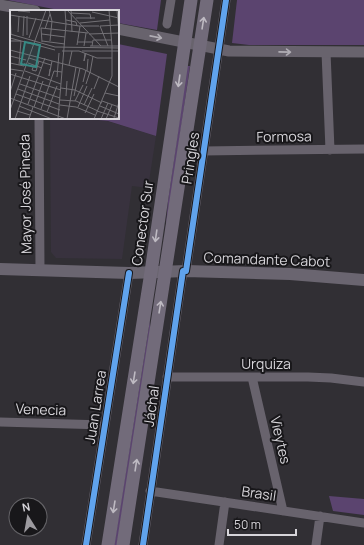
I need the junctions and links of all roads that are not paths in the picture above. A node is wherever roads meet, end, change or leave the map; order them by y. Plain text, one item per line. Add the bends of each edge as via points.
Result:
1 (171, 0) edge
2 (191, 0) edge
3 (207, 0) edge
4 (226, 0) edge
5 (0, 5) edge
6 (29, 10) edge
7 (167, 24) dead end
8 (119, 29) edge
9 (185, 42) junction
10 (200, 45) junction
11 (219, 49) junction
12 (326, 52) junction
13 (364, 52) edge
14 (39, 119) edge
15 (364, 148) edge
16 (330, 150) junction
17 (203, 151) junction
18 (0, 269) edge
19 (40, 270) junction
20 (184, 271) junction
21 (151, 272) junction
22 (166, 272) junction
23 (129, 273) junction
24 (364, 280) edge
25 (252, 376) junction
26 (167, 377) junction
27 (364, 382) edge
28 (0, 422) edge
29 (105, 425) junction
30 (150, 491) junction
31 (225, 502) junction
32 (283, 511) junction
33 (320, 516) junction
34 (364, 523) edge
35 (86, 545) edge
36 (108, 545) edge
37 (123, 545) edge
38 (143, 545) edge
39 (219, 545) edge
40 (316, 545) edge

1 - 7 street
2 - 9 main road, Conector Sur
10 -> 3 main road
4 - 11 street, Pringles
5 - 6 street
8 -> 9 street
9 - 10 street
9 -> 21 main road, Conector Sur
10 - 11 street
10 - 22 main road
11 -> 12 street
11 - 17 street, Pringles
12 - 13 street
12 - 16 street
14 - 19 street, Mayor José Pineda
15 - 16 street, Formosa
16 - 17 street, Formosa
17 - 20 street, Pringles
18 - 19 main road, Comandante Cabot
19 - 23 main road, Comandante Cabot
20 - 22 main road, Comandante Cabot
20 - 24 main road, Comandante Cabot via 290,274
20 - 26 street, Jáchal
21 - 22 main road, Comandante Cabot
21 - 23 main road, Comandante Cabot
21 -> 36 main road, Conector Sur
37 -> 22 main road
23 - 29 street, Juan Larrea
25 - 26 street, Urquiza
25 - 27 street, Urquiza via 331,378
25 - 32 street, Vieytes
26 - 30 street, Jáchal
28 - 29 street, Venecia
29 - 35 street, Juan Larrea
30 - 31 street, Brasil
30 - 38 street, Jáchal
31 - 32 street, Brasil
31 - 39 street
32 - 33 street, Brasil
33 - 34 street, Brasil
33 - 40 street

